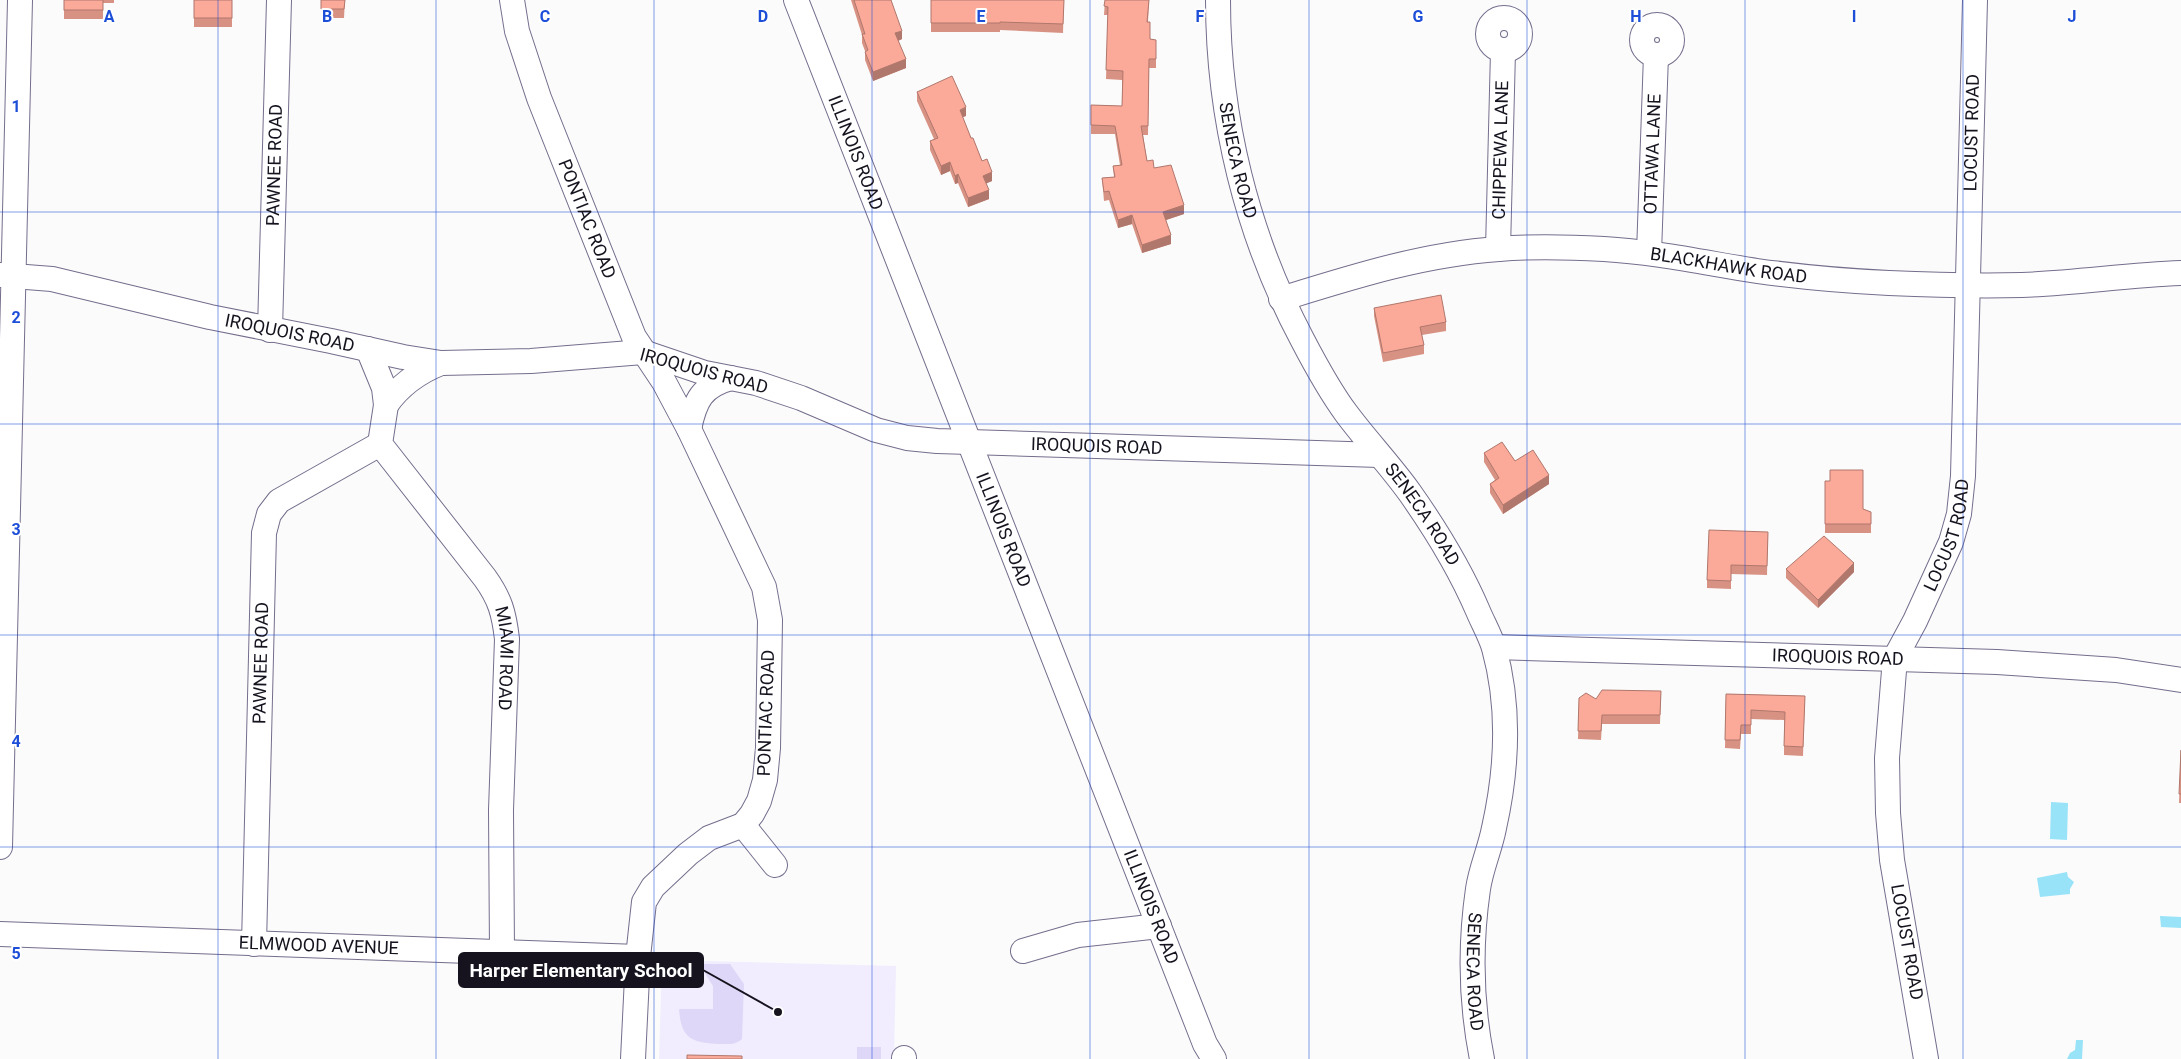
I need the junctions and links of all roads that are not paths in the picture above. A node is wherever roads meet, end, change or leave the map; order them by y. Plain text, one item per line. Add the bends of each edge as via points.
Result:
1 (20, 0) edge
2 (279, 0) edge
3 (512, 0) edge
4 (796, 0) edge
5 (1218, 0) edge
6 (1974, 0) edge
7 (1503, 51) dead end
8 (1656, 55) dead end
9 (1498, 249) junction
10 (1649, 253) junction
11 (2181, 273) edge
12 (7, 275) edge
13 (1968, 285) junction
14 (1281, 299) junction
15 (270, 330) junction
16 (368, 349) junction
17 (643, 352) junction
18 (441, 363) junction
19 (731, 378) junction
20 (386, 405) junction
21 (689, 429) junction
22 (969, 441) junction
23 (380, 444) junction
24 (1379, 455) junction
25 (1494, 646) junction
26 (1895, 658) junction
27 (2181, 680) edge
28 (743, 825) junction
29 (0, 847) edge
30 (775, 866) dead end
31 (1159, 926) junction
32 (0, 934) edge
33 (254, 944) junction
34 (1023, 951) dead end
35 (502, 953) junction
36 (638, 957) junction
37 (633, 1059) edge
38 (1214, 1059) edge
39 (1482, 1059) edge
40 (1926, 1059) edge

1 - 12 street
2 - 15 street, PAWNEE ROAD
3 - 17 street, PONTIAC ROAD via 517,30 539,98
4 - 22 street, ILLINOIS ROAD
5 - 14 street, SENECA ROAD via 1223,88 1231,140 1242,186
6 - 13 street, LOCUST ROAD
7 - 9 street, CHIPPEWA LANE
8 - 10 street, OTTAWA LANE
9 - 10 street, BLACKHAWK ROAD via 1566,247
9 - 14 street, BLACKHAWK ROAD via 1357,275
10 - 13 street, BLACKHAWK ROAD via 1830,279
11 - 13 street, BLACKHAWK ROAD via 2022,285
12 - 15 street, IROQUOIS ROAD via 68,282
12 - 29 street
13 - 26 street, LOCUST ROAD via 1963,476 1959,514 1916,621
14 - 24 street, SENECA ROAD via 1317,368
15 - 16 street, IROQUOIS ROAD
16 - 18 street, IROQUOIS ROAD
16 - 20 street via 384,388
17 - 18 street, IROQUOIS ROAD via 531,361
17 - 19 street, IROQUOIS ROAD via 706,374
17 - 21 street, PONTIAC ROAD via 664,382
18 - 20 street via 405,383
19 - 21 street via 716,382 706,390 692,413
19 - 22 street, IROQUOIS ROAD via 801,398 876,430 907,438
20 - 23 street
21 - 28 street, PONTIAC ROAD via 764,587 768,602 765,780 759,801
22 - 24 street, IROQUOIS ROAD
22 - 31 street, ILLINOIS ROAD
23 - 33 street, PAWNEE ROAD via 279,501 269,514 264,533
23 - 35 street, MIAMI ROAD via 485,578 498,597 505,617
24 - 25 street, SENECA ROAD via 1409,492 1444,545
25 - 26 street, IROQUOIS ROAD
25 - 39 street, SENECA ROAD via 1505,733 1502,790 1478,886 1473,936 1474,1005
26 - 27 street, IROQUOIS ROAD via 2116,670
26 - 40 street, LOCUST ROAD via 1887,758 1888,813 1892,860
28 - 30 street
28 - 36 street via 709,838 653,887 641,915
31 - 34 street via 1078,935
31 - 38 street, ILLINOIS ROAD via 1205,1044
32 - 33 street, ELMWOOD AVENUE
33 - 35 street, ELMWOOD AVENUE
35 - 36 street, ELMWOOD AVENUE
36 - 37 street

